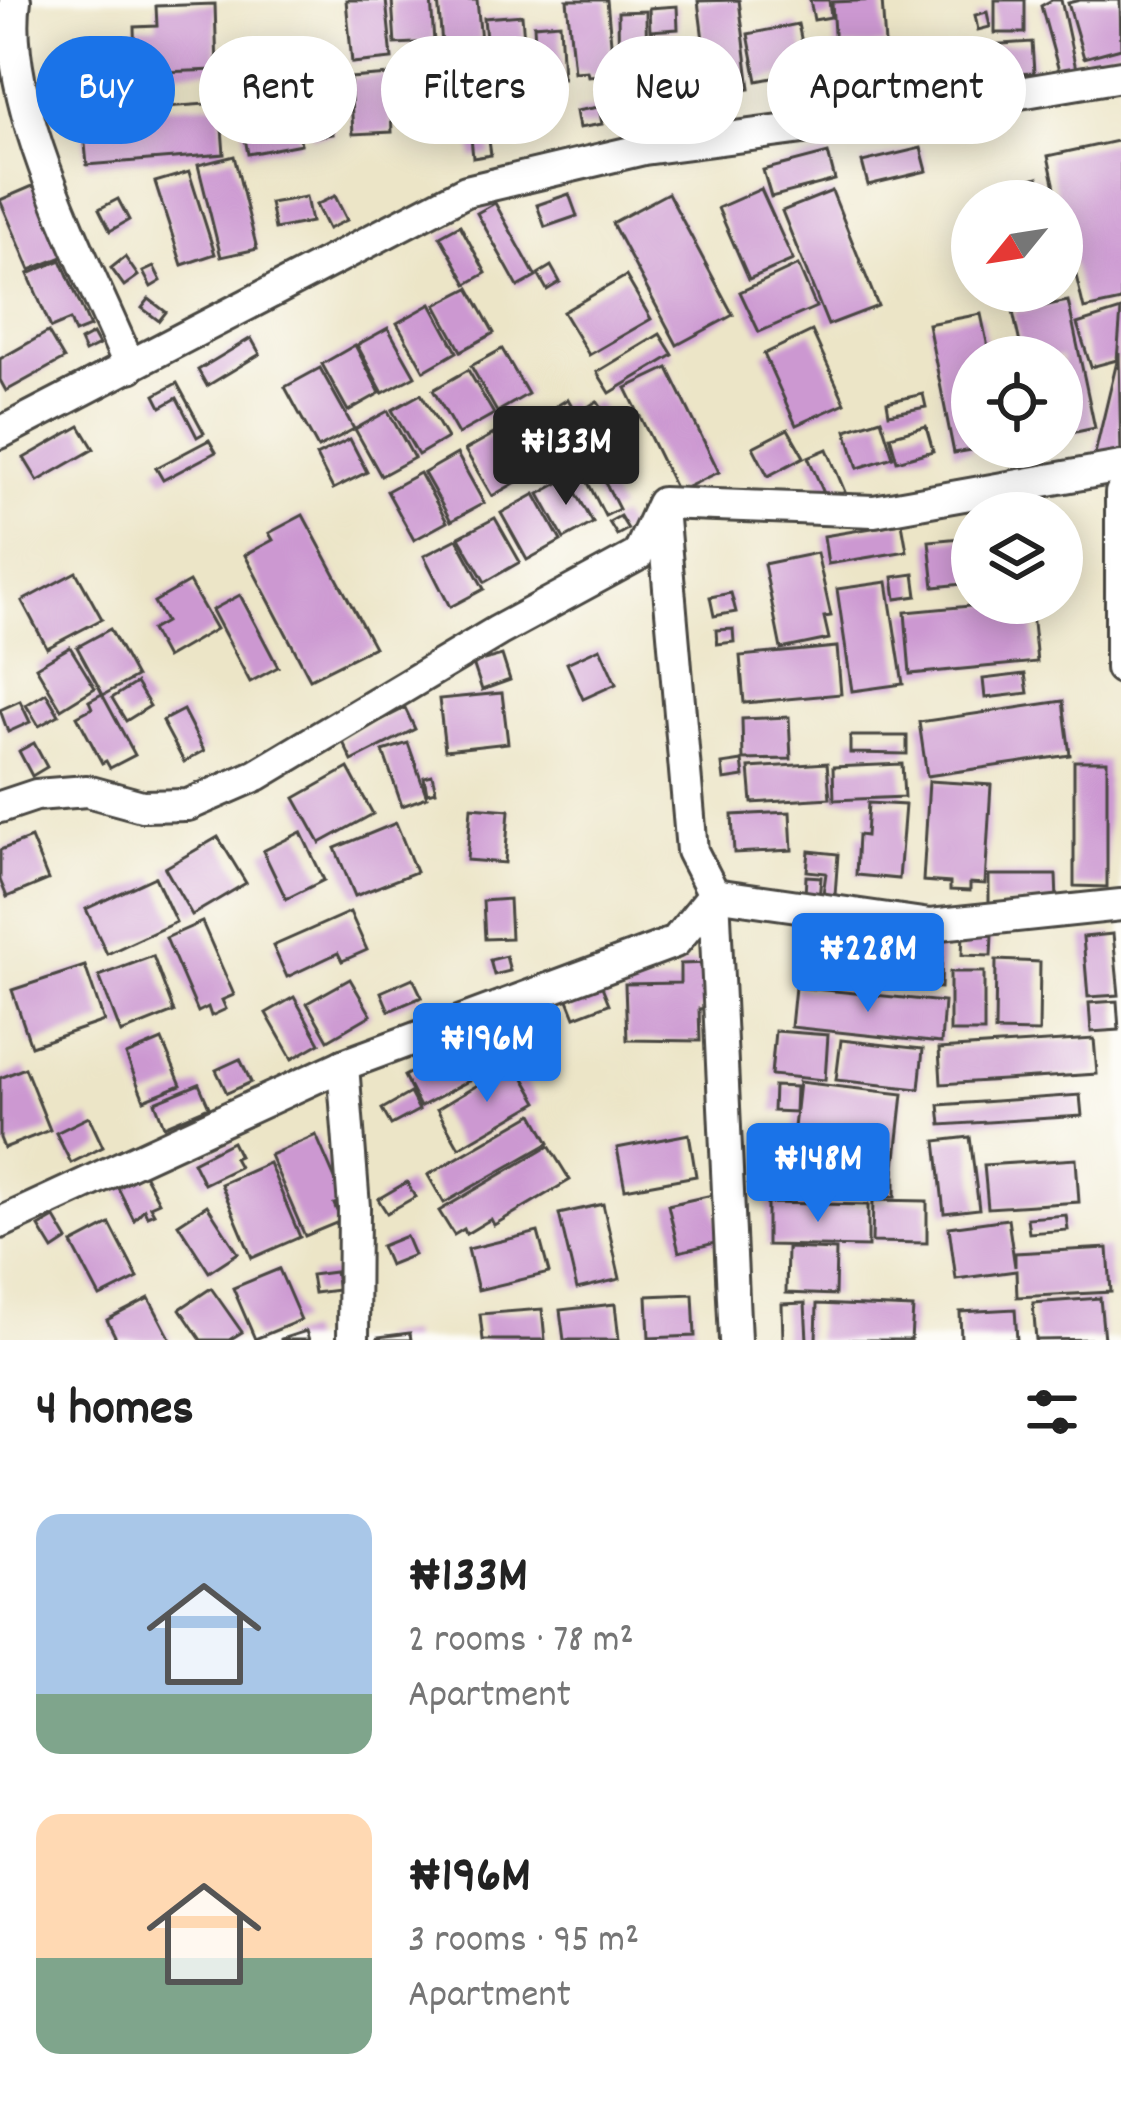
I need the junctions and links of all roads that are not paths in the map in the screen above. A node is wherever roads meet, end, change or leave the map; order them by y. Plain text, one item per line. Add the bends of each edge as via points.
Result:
1 (16, 0) edge
2 (1121, 76) edge
3 (130, 367) junction
4 (0, 433) edge
5 (1121, 467) edge
6 (1121, 493) edge
7 (662, 503) junction
8 (1121, 668) edge
9 (0, 806) edge
10 (714, 894) junction
11 (1121, 905) edge
12 (343, 1065) junction
13 (0, 1223) edge
14 (352, 1340) edge
15 (735, 1340) edge

1 - 3 street via 22,90 43,161
2 - 3 street via 644,149 466,190
3 - 4 street
5 - 7 street via 874,511
6 - 8 street
7 - 9 street via 638,555 256,775 188,805 142,806 87,791
7 - 10 street via 692,851
10 - 11 street via 930,926
10 - 12 street via 675,942
10 - 15 street
12 - 13 street
12 - 14 street via 354,1207

